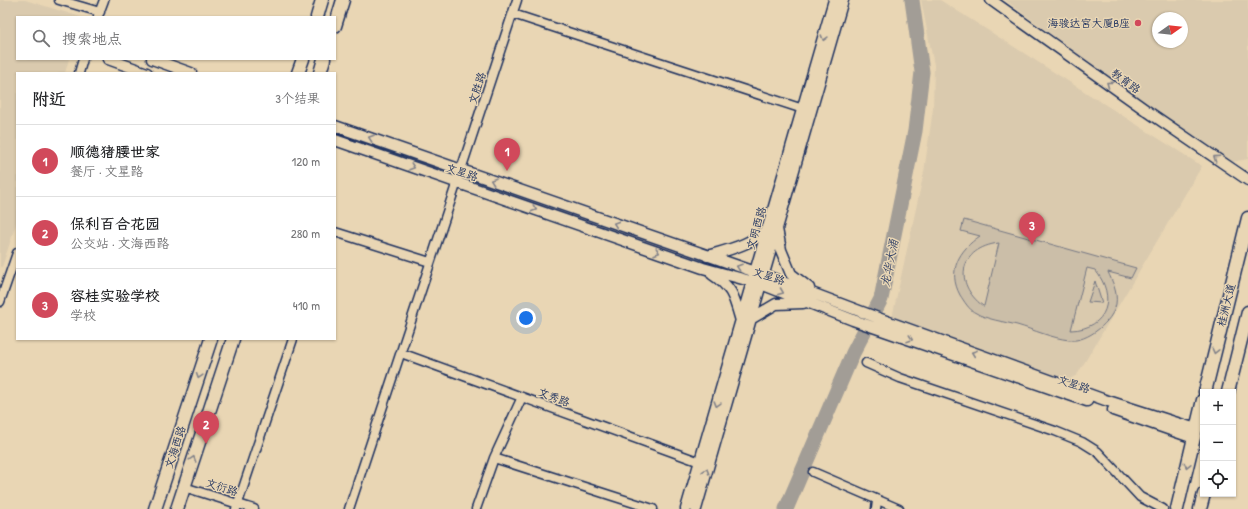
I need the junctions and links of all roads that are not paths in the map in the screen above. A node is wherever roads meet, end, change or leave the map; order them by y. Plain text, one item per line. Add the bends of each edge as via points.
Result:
1 (60, 0) edge
2 (104, 0) edge
3 (322, 0) edge
4 (343, 0) edge
5 (518, 0) edge
6 (835, 0) edge
7 (991, 0) edge
8 (99, 14) edge
9 (513, 14) junction
10 (317, 16) edge
11 (336, 23) edge
12 (83, 60) edge
13 (111, 60) edge
14 (155, 60) edge
15 (303, 60) edge
16 (324, 60) edge
17 (79, 72) edge
18 (144, 72) edge
19 (188, 72) edge
20 (298, 72) edge
21 (320, 72) edge
22 (803, 108) junction
23 (336, 126) edge
24 (336, 140) edge
25 (461, 169) junction
26 (1248, 180) edge
27 (457, 182) junction
28 (1248, 218) edge
29 (773, 225) junction
30 (336, 232) edge
31 (16, 256) edge
32 (707, 256) junction
33 (430, 262) junction
34 (703, 268) junction
35 (758, 279) junction
36 (817, 295) junction
37 (0, 302) edge
38 (807, 302) junction
39 (1248, 312) edge
40 (865, 319) junction
41 (745, 320) junction
42 (211, 340) edge
43 (232, 340) edge
44 (293, 340) edge
45 (401, 353) junction
46 (866, 364) dead end
47 (1206, 389) edge
48 (1229, 389) edge
49 (522, 397) junction
50 (1200, 412) edge
51 (1195, 433) junction
52 (494, 458) junction
53 (700, 462) junction
54 (813, 472) dead end
55 (184, 487) junction
56 (1203, 497) edge
57 (876, 505) edge
58 (237, 506) edge
59 (155, 509) edge
60 (177, 509) edge
61 (254, 509) edge
62 (349, 509) edge
63 (476, 509) edge
64 (653, 509) edge
65 (686, 509) edge
66 (696, 509) edge
67 (899, 509) edge
68 (1163, 509) edge
69 (1177, 509) edge
70 (1200, 509) edge

1 - 8 street
2 - 8 street
3 - 10 main road
4 - 11 main road
5 - 9 street, 文胜路
6 -> 22 street, 文明西路
6 - 29 street, 文明西路
26 -> 7 street, 教育路
9 - 22 street
9 - 25 street, 文胜路
12 - 17 street
13 - 18 street
14 - 19 street
15 - 20 main road
16 - 21 main road
22 - 29 street, 文明西路
25 -> 23 street, 文星路
24 -> 27 street, 文星路
25 - 27 street, 文胜路
32 -> 25 street, 文星路
27 - 33 street, 文胜路
27 -> 34 street, 文星路
28 -> 47 main road, 桂洲大道
29 - 32 street via 732,249
29 - 35 street, 文明西路
29 - 36 street via 791,274
30 - 33 street
31 - 37 street
35 -> 32 street, 文星路
33 - 45 street, 文胜路
34 - 35 street, 文星路
34 - 41 street via 726,284
35 - 36 street, 文星路
35 -> 38 street, 文星路
35 - 41 street, 文明西路
36 - 40 street, 文星路
38 - 40 street, 文星路
38 - 41 street via 776,304
39 - 48 main road, 桂洲大道
40 - 51 street, 文星路
41 -> 53 street, 文明西路
66 -> 41 street, 文明西路
42 -> 59 main road, 文海西路
55 -> 43 main road, 文海西路
44 - 58 street
45 - 49 street, 文秀路
45 - 62 street, 文胜路
46 - 68 street via 1082,442 1098,452 1140,497
49 - 52 street
49 - 53 street, 文秀路
50 - 51 main road
51 -> 69 main road
52 - 63 street
52 - 64 street
53 - 65 street, 文明西路
54 - 57 street
55 - 58 street, 文衍路
55 - 60 main road, 文海西路
56 - 70 main road
57 - 67 street
58 - 61 street, 文衍路

